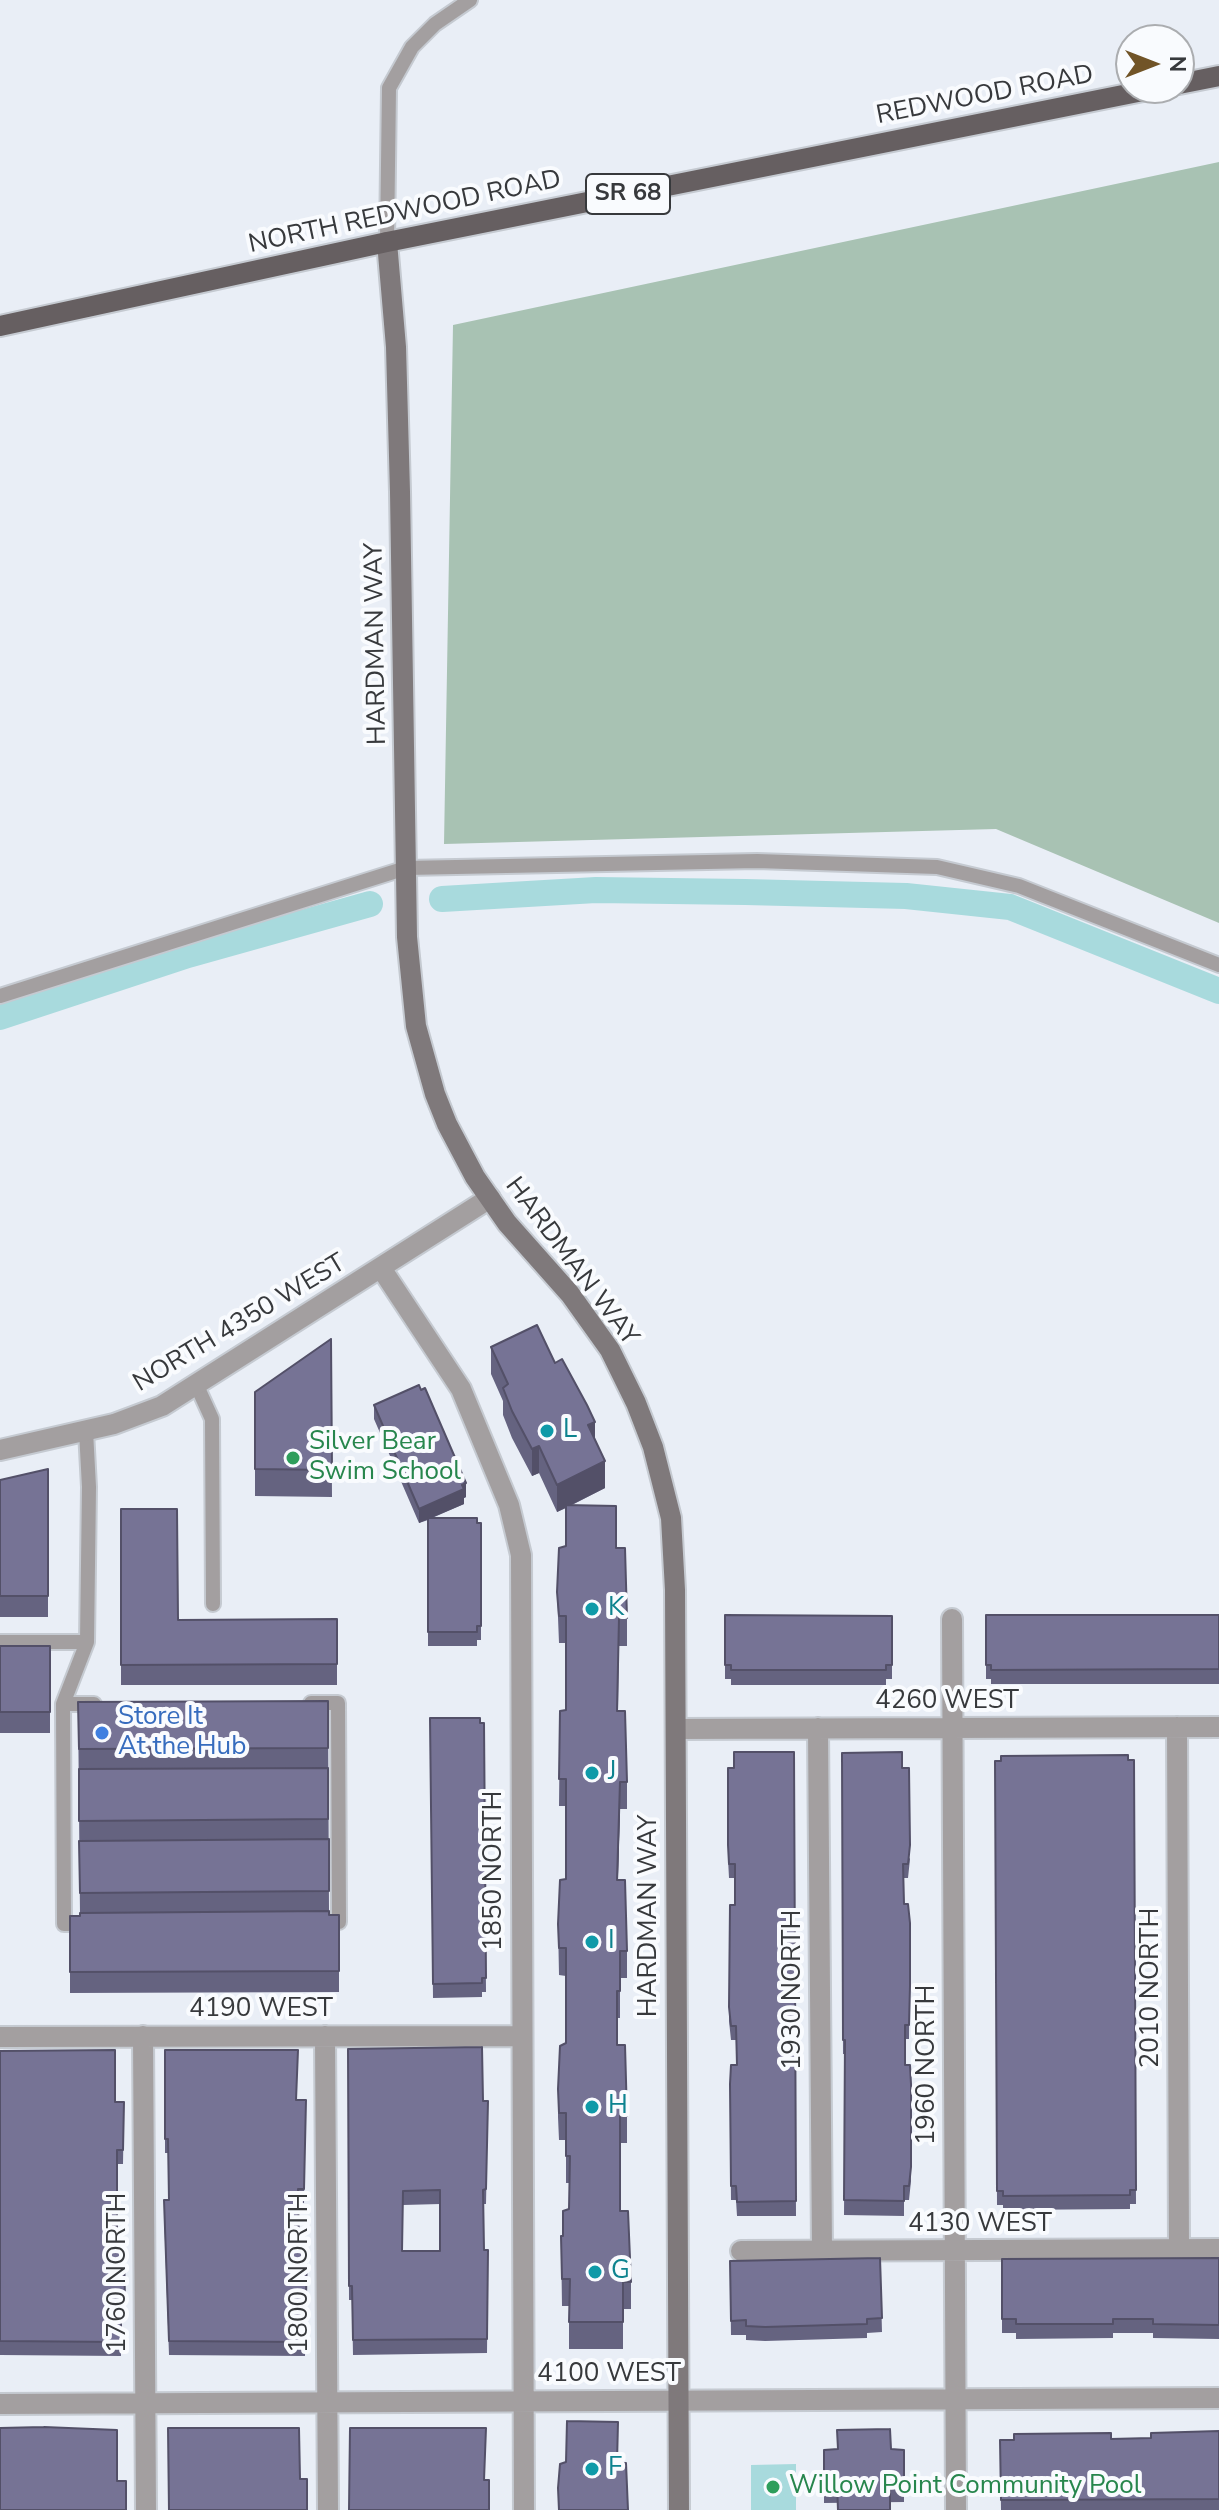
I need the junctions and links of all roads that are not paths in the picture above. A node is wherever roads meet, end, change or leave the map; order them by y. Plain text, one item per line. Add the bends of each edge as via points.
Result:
1 (470, 0) edge
2 (1219, 76) edge
3 (1195, 81) edge
4 (1115, 96) edge
5 (868, 145) joint
6 (387, 242) junction
7 (0, 326) edge
8 (406, 868) junction
9 (1219, 965) edge
10 (0, 996) edge
11 (490, 1198) junction
12 (381, 1268) junction
13 (197, 1386) junction
14 (86, 1431) junction
15 (0, 1450) edge
16 (213, 1604) dead end
17 (952, 1619) dead end
18 (0, 1642) edge
19 (87, 1642) junction
20 (292, 1703) edge
21 (63, 1704) junction
22 (109, 1704) edge
23 (1177, 1727) junction
24 (1219, 1727) edge
25 (818, 1728) junction
26 (953, 1728) junction
27 (676, 1729) junction
28 (309, 1922) edge
29 (95, 1923) edge
30 (143, 2036) junction
31 (325, 2036) junction
32 (521, 2036) junction
33 (0, 2037) edge
34 (1219, 2249) edge
35 (955, 2250) junction
36 (1179, 2250) junction
37 (741, 2251) dead end
38 (822, 2251) junction
39 (1219, 2398) edge
40 (956, 2399) junction
41 (679, 2400) junction
42 (523, 2401) junction
43 (328, 2402) junction
44 (146, 2403) junction
45 (0, 2404) edge
46 (146, 2510) edge
47 (328, 2510) edge
48 (524, 2510) edge
49 (679, 2510) edge
50 (956, 2510) edge

1 - 6 lane via 412,47 389,88
2 - 3 main road
4 - 5 main road, REDWOOD ROAD / SR 68
5 - 6 main road, NORTH REDWOOD ROAD / SR 68
6 - 7 main road, NORTH REDWOOD ROAD / SR 68
6 - 8 street, HARDMAN WAY via 400,463
8 - 9 lane via 757,861 937,867 1019,886
8 - 10 lane
8 - 11 street, HARDMAN WAY via 411,1000 423,1058 447,1124
11 - 12 street, NORTH 4350 WEST
11 - 27 street, HARDMAN WAY via 610,1350 653,1447 674,1549
12 - 13 street, NORTH 4350 WEST
12 - 32 street, 1850 NORTH via 461,1389 519,1540
13 - 14 street, NORTH 4350 WEST via 142,1415
13 - 16 lane via 212,1419
14 - 15 street, NORTH 4350 WEST
14 - 19 lane
17 - 26 street, 1960 NORTH
18 - 19 lane
19 - 21 lane
20 - 28 lane via 338,1703 331,1850 339,1922
21 - 22 lane
21 - 29 lane via 71,1780 64,1924
23 - 24 street, 4260 WEST
23 - 26 street, 4260 WEST
23 - 36 street, 2010 NORTH
25 - 26 street, 4260 WEST
25 - 27 street, 4260 WEST
25 - 38 street, 1930 NORTH
26 - 35 street, 1960 NORTH
27 - 41 street, HARDMAN WAY
30 - 31 street, 4190 WEST
30 - 33 street, 4190 WEST
30 - 44 street, 1760 NORTH
31 - 32 street, 4190 WEST
31 - 43 street, 1800 NORTH
32 - 42 street, 1850 NORTH
34 - 36 street, 4130 WEST
35 - 36 street, 4130 WEST
35 - 38 street, 4130 WEST
35 - 40 street, 1960 NORTH
37 - 38 street, 4130 WEST
39 - 40 street, 4100 WEST
40 - 41 street, 4100 WEST
40 - 50 street, 1960 NORTH
41 - 42 street, 4100 WEST
41 - 49 street, HARDMAN WAY
42 - 43 street, 4100 WEST
42 - 48 street, 1850 NORTH
43 - 44 street, 4100 WEST
43 - 47 street, 1800 NORTH
44 - 45 street, 4100 WEST
44 - 46 street, 1760 NORTH

